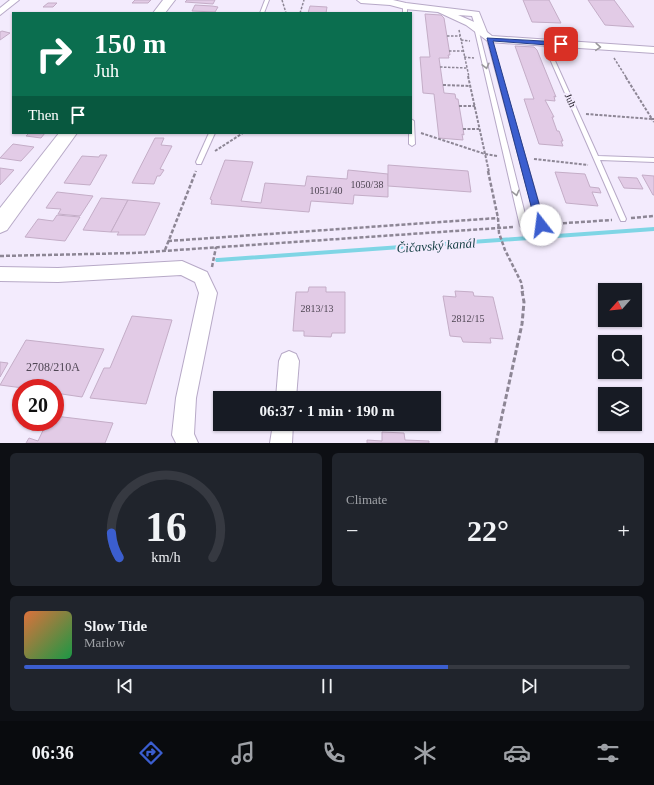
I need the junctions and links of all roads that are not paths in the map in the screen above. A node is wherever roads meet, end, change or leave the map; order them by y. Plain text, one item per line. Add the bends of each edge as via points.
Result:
1 (16, 0) edge
2 (168, 0) edge
3 (268, 0) edge
4 (361, 0) edge
5 (405, 9) edge
6 (0, 12) edge
7 (160, 12) edge
8 (262, 12) edge
9 (483, 34) junction
10 (545, 43) junction
11 (654, 50) edge
12 (67, 134) edge
13 (212, 134) edge
14 (411, 134) edge
15 (412, 144) dead end
16 (596, 158) junction
17 (654, 160) edge
18 (199, 162) road end
19 (623, 219) road end
20 (0, 224) edge
21 (541, 225) road end
22 (524, 226) road end
23 (0, 274) edge
24 (289, 361) dead end
25 (287, 391) edge
26 (282, 431) edge
27 (187, 443) edge
28 (281, 443) edge

1 - 6 street
2 - 7 street
3 - 8 lane
4 - 5 street via 391,2
5 - 9 street via 440,10 461,19
9 - 10 street
9 - 21 lane
9 -> 22 lane
10 -> 11 street
10 - 16 lane, Juh
12 - 20 street
13 - 18 lane
14 - 15 lane
16 - 17 lane
16 - 19 lane, Juh
23 - 27 street via 58,275 182,268 201,277 208,293 186,398 183,435
24 - 25 street
26 - 28 street

